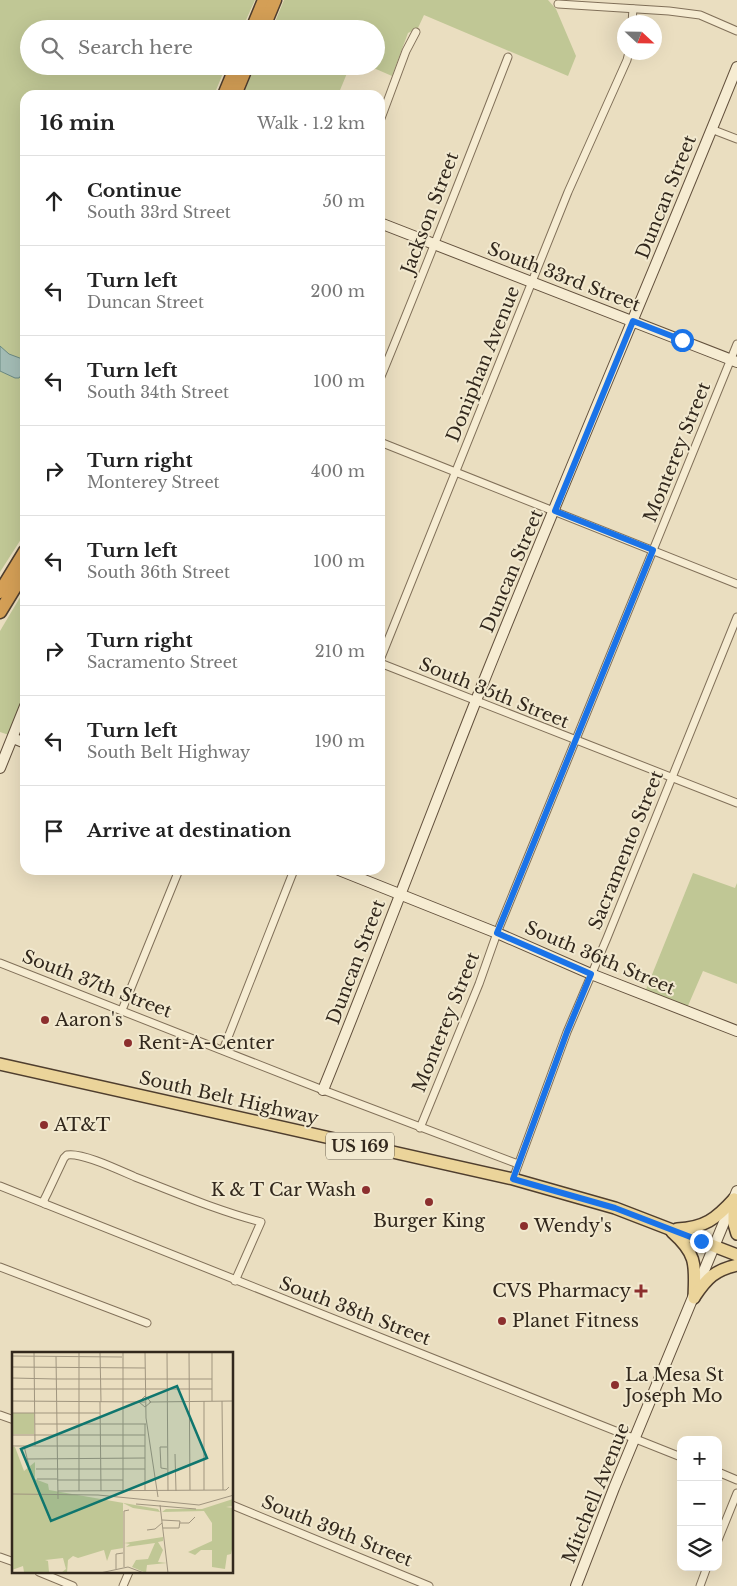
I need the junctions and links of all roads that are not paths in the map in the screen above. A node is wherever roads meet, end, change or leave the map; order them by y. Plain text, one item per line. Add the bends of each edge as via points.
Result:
1 (264, 0) edge
2 (275, 0) edge
3 (558, 4) dead end
4 (633, 9) junction
5 (633, 15) edge
6 (256, 20) edge
7 (267, 20) edge
8 (737, 31) edge
9 (416, 32) dead end
10 (508, 57) dead end
11 (627, 60) edge
12 (737, 67) edge
13 (232, 75) edge
14 (243, 75) edge
15 (226, 90) edge
16 (237, 90) edge
17 (385, 108) edge
18 (711, 128) junction
19 (737, 139) edge
20 (385, 225) edge
21 (435, 244) junction
22 (531, 282) junction
23 (633, 321) junction
24 (737, 344) edge
25 (734, 360) edge
26 (385, 367) edge
27 (385, 444) edge
28 (456, 472) junction
29 (555, 511) junction
30 (653, 550) junction
31 (20, 559) edge
32 (20, 579) edge
33 (737, 584) edge
34 (0, 592) edge
35 (0, 612) edge
36 (737, 617) edge
37 (385, 650) edge
38 (385, 664) edge
39 (476, 701) junction
40 (20, 719) edge
41 (13, 738) junction
42 (20, 741) edge
43 (576, 741) junction
44 (0, 768) edge
45 (672, 778) junction
46 (737, 804) edge
47 (177, 875) edge
48 (292, 875) edge
49 (352, 875) edge
50 (400, 894) junction
51 (497, 933) junction
52 (0, 963) edge
53 (591, 974) junction
54 (122, 1010) junction
55 (737, 1031) edge
56 (223, 1050) junction
57 (0, 1064) edge
58 (323, 1090) junction
59 (420, 1128) junction
60 (518, 1164) junction
61 (513, 1179) junction
62 (0, 1186) edge
63 (735, 1195) edge
64 (45, 1204) junction
65 (668, 1228) junction
66 (737, 1234) edge
67 (715, 1246) junction
68 (737, 1255) edge
69 (737, 1265) edge
70 (0, 1268) edge
71 (235, 1281) junction
72 (694, 1298) junction
73 (147, 1323) dead end
74 (0, 1415) edge
75 (12, 1419) edge
76 (636, 1438) junction
77 (677, 1455) edge
78 (722, 1474) edge
79 (737, 1480) edge
80 (737, 1493) edge
81 (234, 1506) edge
82 (722, 1530) edge
83 (0, 1557) edge
84 (12, 1561) edge
85 (706, 1571) edge
86 (44, 1574) edge
87 (128, 1574) edge
88 (73, 1586) edge
89 (123, 1586) edge
90 (429, 1586) edge
91 (576, 1586) edge
92 (700, 1586) edge

1 - 6 highway
2 - 7 highway
3 - 4 street
4 - 5 street
4 - 8 street via 700,15
9 - 17 street
10 - 21 street, Jackson Street
11 - 22 street, Doniphan Avenue
12 - 18 street, Duncan Street
13 - 15 highway
14 - 16 highway
18 - 19 street
18 - 23 street, Duncan Street
20 - 21 street, South 33rd Street
21 - 22 street, South 33rd Street
21 - 26 street, Jackson Street
22 - 23 street, South 33rd Street
22 - 28 street, Doniphan Avenue
23 - 25 street, South 33rd Street
23 - 29 street, Duncan Street
24 - 25 street, Monterey Street
25 - 30 street, Monterey Street
27 - 28 street
28 - 29 street
28 - 37 street, Doniphan Avenue
29 - 30 street
29 - 39 street, Duncan Street
30 - 33 street
30 - 43 street, Monterey Street
31 - 34 highway
32 - 35 highway
36 - 45 street, Sacramento Street
38 - 39 street, South 35th Street
39 - 43 street, South 35th Street
39 - 50 street, Duncan Street
40 - 41 street
41 - 42 street
41 - 44 street
43 - 45 street, South 35th Street
43 - 51 street, Monterey Street
45 - 46 street, South 35th Street
45 - 53 street, Sacramento Street
47 - 54 street
48 - 56 street
49 - 50 street, South 36th Street
50 - 51 street, South 36th Street
50 - 58 street, Duncan Street
51 - 53 street, South 36th Street
51 - 59 street, Monterey Street
52 - 54 street, South 37th Street
53 - 55 street, South 36th Street
53 - 60 street, Sacramento Street
54 - 56 street, South 37th Street
56 - 58 street, South 37th Street
57 - 61 main road, South Belt Highway / US 169
58 - 59 street, South 37th Street
59 - 60 street, South 37th Street
60 - 61 street, Sacramento Street
61 - 65 main road, South Belt Highway / US 169 via 615,1208
62 - 64 street, South 38th Street
63 - 65 main road via 711,1221 701,1226
63 - 66 main road
63 - 67 street, Mitchell Avenue
64 - 71 street, South 38th Street
64 - 71 street via 44,1200 67,1154 72,1154 261,1222
65 - 67 main road, South Belt Highway / US 169
65 - 72 main road via 693,1257
67 - 68 main road, South Belt Highway / US 169
67 - 72 street, Mitchell Avenue
69 - 72 main road via 713,1274
70 - 73 street
71 - 76 street, South 38th Street
72 - 76 street, Mitchell Avenue
74 - 75 street
76 - 77 street, South 38th Street
76 - 91 street, Mitchell Avenue
78 - 79 street
80 - 82 street
81 - 90 street, South 39th Street
83 - 84 street
85 - 92 street
86 - 88 street
87 - 89 street

